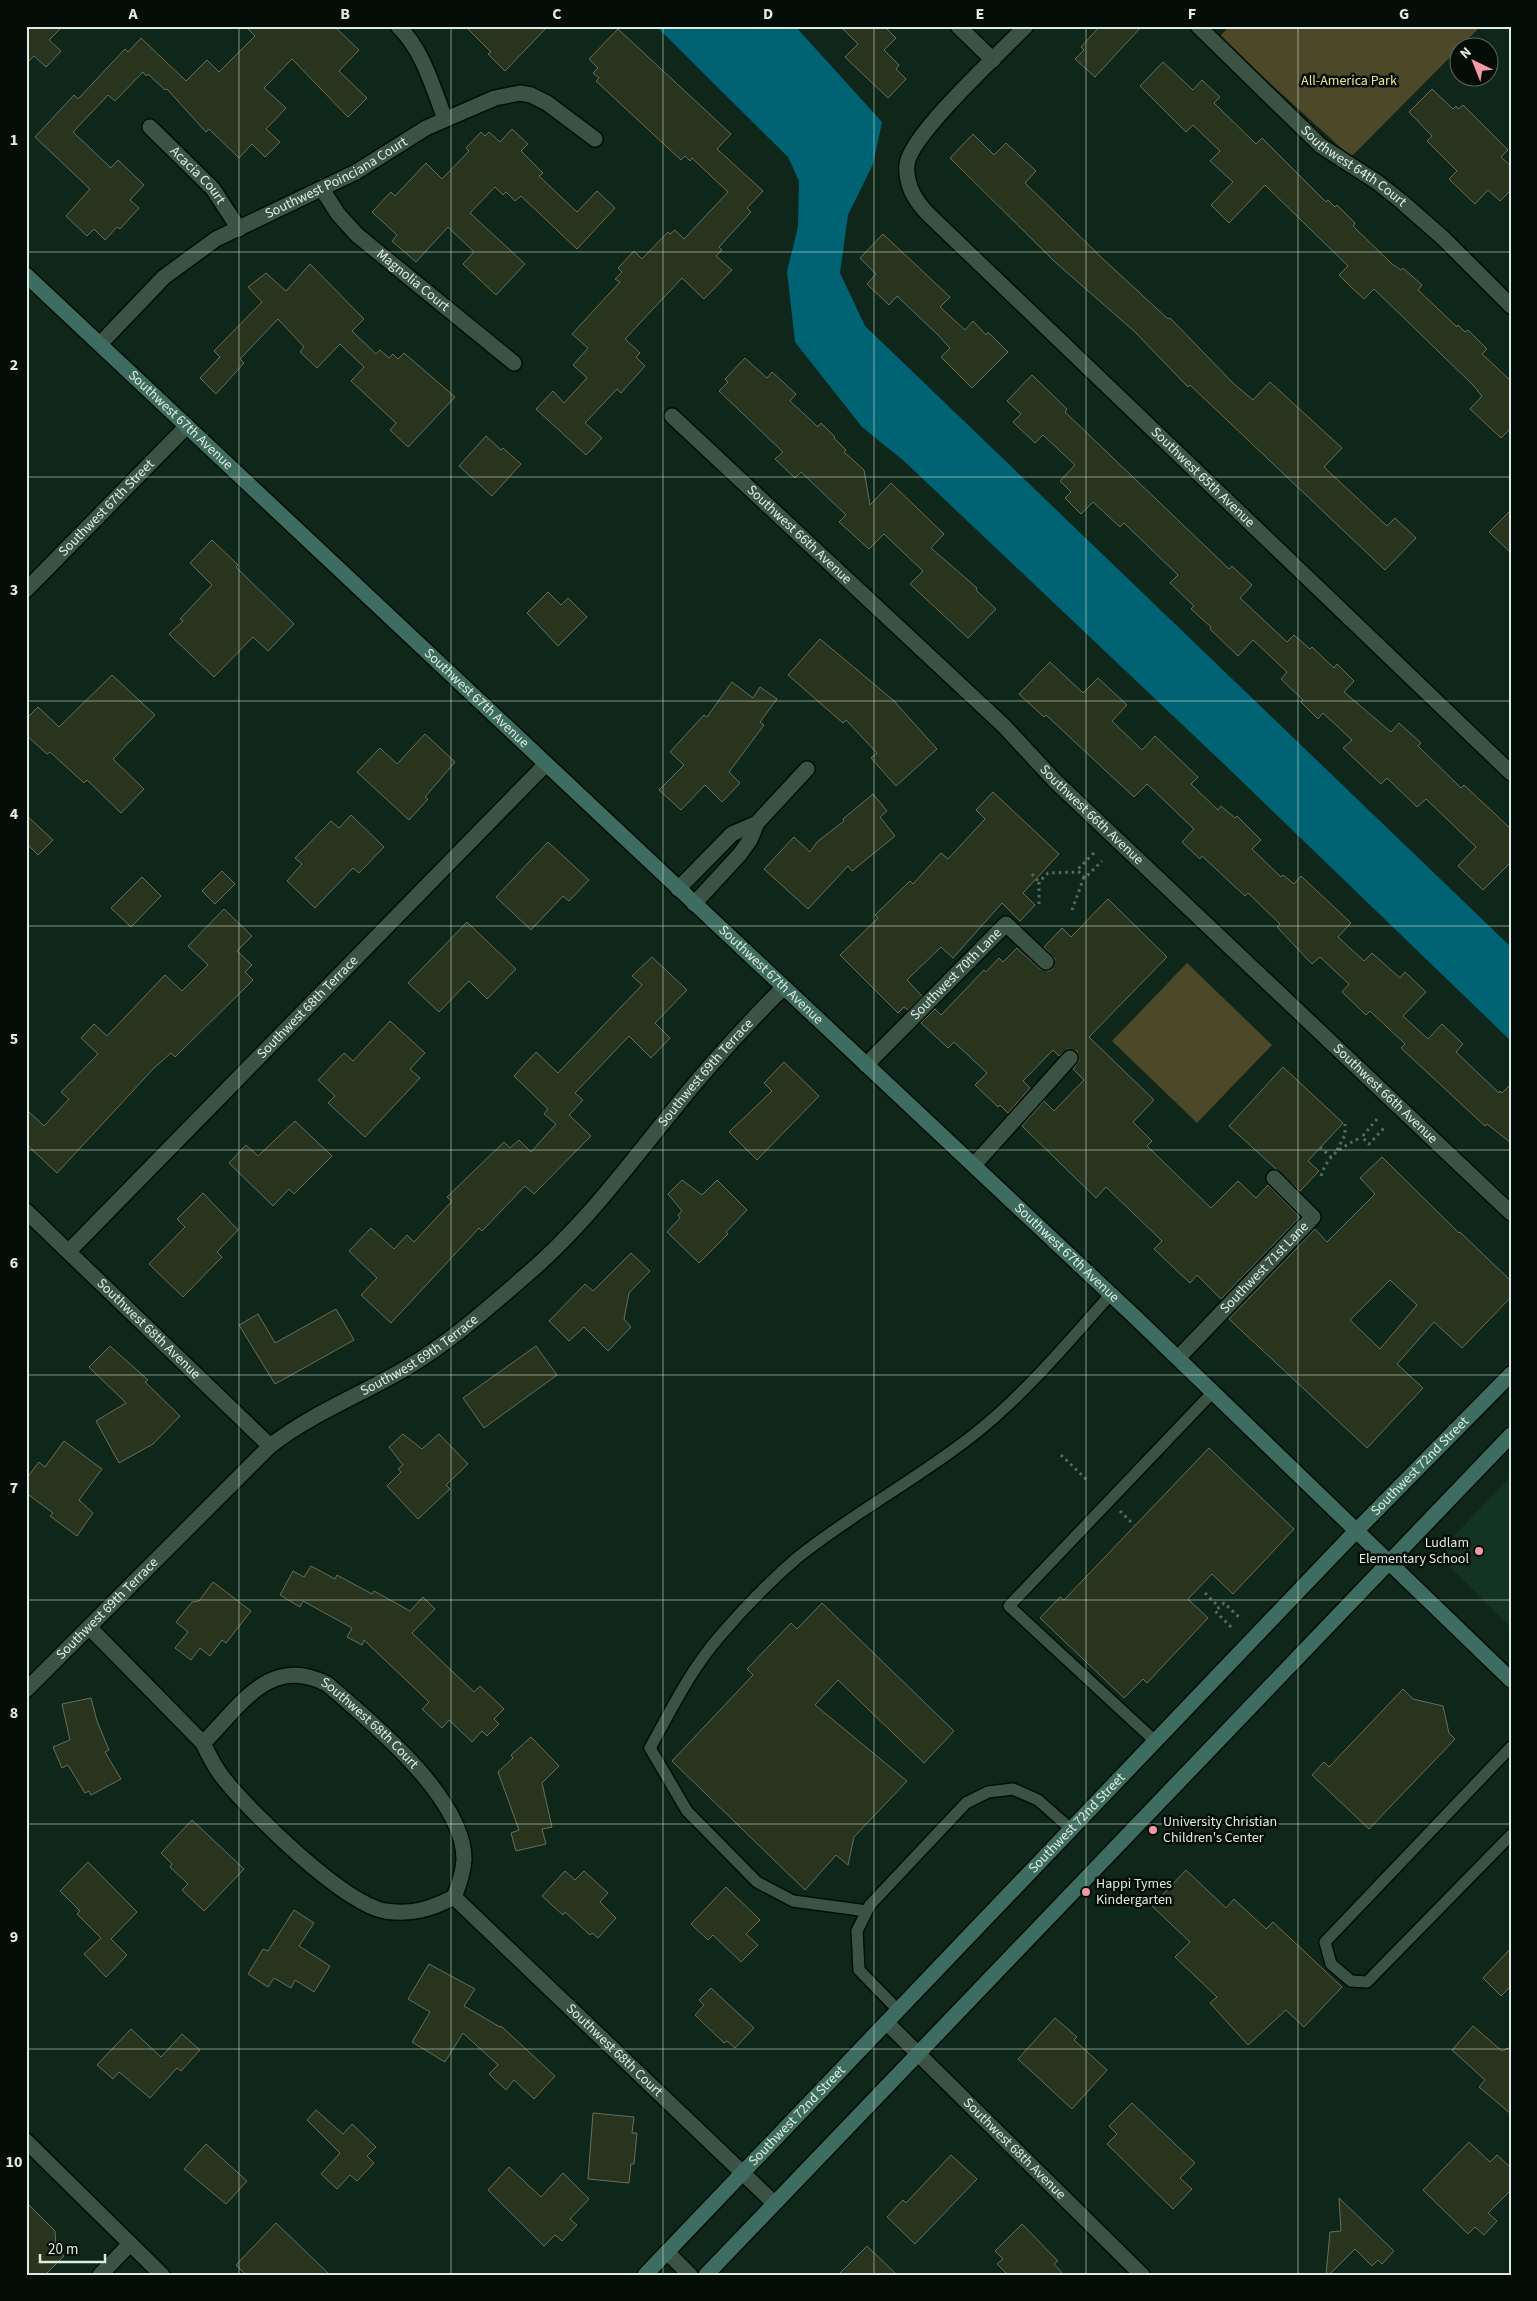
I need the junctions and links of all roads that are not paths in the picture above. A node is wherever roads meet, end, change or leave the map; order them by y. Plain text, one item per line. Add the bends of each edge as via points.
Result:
1 (398, 26) edge
2 (958, 26) edge
3 (1026, 26) edge
4 (1198, 26) edge
5 (993, 60) junction
6 (445, 119) junction
7 (150, 127) dead end
8 (595, 139) dead end
9 (322, 189) junction
10 (239, 229) junction
11 (26, 275) edge
12 (1511, 306) edge
13 (100, 344) junction
14 (514, 363) dead end
15 (672, 416) dead end
16 (187, 426) junction
17 (26, 590) edge
18 (546, 764) junction
19 (807, 769) dead end
20 (1511, 773) edge
21 (757, 823) junction
22 (678, 889) junction
23 (694, 904) junction
24 (1046, 962) dead end
25 (783, 988) junction
26 (1070, 1058) dead end
27 (866, 1065) junction
28 (974, 1165) junction
29 (1274, 1178) dead end
30 (26, 1211) edge
31 (1511, 1213) edge
32 (69, 1251) junction
33 (1111, 1294) junction
34 (1178, 1358) junction
35 (1511, 1374) edge
36 (1212, 1392) junction
37 (1511, 1435) edge
38 (270, 1446) junction
39 (1356, 1531) junction
40 (1388, 1561) junction
41 (90, 1627) junction
42 (1511, 1680) edge
43 (26, 1690) edge
44 (203, 1742) junction
45 (1156, 1742) junction
46 (1511, 1747) edge
47 (1072, 1830) junction
48 (1511, 1835) edge
49 (454, 1897) junction
50 (867, 1911) junction
51 (898, 2011) junction
52 (887, 2023) junction
53 (918, 2053) junction
54 (26, 2141) edge
55 (743, 2173) junction
56 (774, 2203) junction
57 (130, 2244) junction
58 (667, 2252) junction
59 (100, 2275) edge
60 (162, 2275) edge
61 (646, 2275) edge
62 (690, 2275) edge
63 (706, 2275) edge
64 (1142, 2275) edge

1 - 6 street via 419,56
2 - 5 street
3 - 5 street
4 - 12 street, Southwest 64th Court via 1321,146 1402,202
5 - 20 street, Southwest 65th Avenue via 926,128 911,151 907,173 916,200
6 - 8 street, Southwest Poinciana Court via 495,98 520,92 547,103
6 - 9 street, Southwest Poinciana Court via 379,160
7 - 10 street, Acacia Court via 213,189
9 - 10 street, Southwest Poinciana Court
9 - 14 street, Magnolia Court via 357,235
10 - 13 street, Southwest Poinciana Court via 216,240 164,277
11 - 13 main road, Southwest 67th Avenue
13 - 16 main road, Southwest 67th Avenue
15 - 31 street, Southwest 66th Avenue via 1004,726 1055,780
16 - 17 street, Southwest 67th Street
16 - 18 main road, Southwest 67th Avenue
18 - 22 main road, Southwest 67th Avenue
18 - 32 street, Southwest 68th Terrace
19 - 21 street
21 - 22 street via 725,839
21 - 23 street via 740,854
22 - 23 main road, Southwest 67th Avenue
23 - 25 main road, Southwest 67th Avenue
24 - 27 street, Southwest 70th Lane via 1006,924
25 - 27 main road, Southwest 67th Avenue
25 - 38 street, Southwest 69th Terrace via 689,1091 583,1222 526,1276 434,1350 294,1429
26 - 28 street
27 - 28 main road, Southwest 67th Avenue
28 - 33 main road, Southwest 67th Avenue
29 - 34 street, Southwest 71st Lane via 1313,1217
30 - 32 street, Southwest 68th Avenue
32 - 38 street, Southwest 68th Avenue
33 - 34 main road, Southwest 67th Avenue
33 - 50 lane via 977,1432 851,1519 776,1578 719,1636 682,1689 650,1748 687,1811 757,1882 792,1901
34 - 36 main road, Southwest 67th Avenue
35 - 39 main road, Southwest 72nd Street
36 - 39 main road, Southwest 67th Avenue
36 - 45 lane via 1009,1606
37 - 40 main road
38 - 41 street, Southwest 69th Terrace
39 - 40 main road, Southwest 67th Avenue
39 - 45 main road, Southwest 72nd Street
40 - 42 main road, Southwest 67th Avenue
40 - 53 main road
41 - 43 street, Southwest 69th Terrace
41 - 44 street
44 - 49 street via 212,1762 238,1794 343,1891 384,1911 401,1912 421,1912
44 - 49 street, Southwest 68th Court via 270,1680 293,1674 327,1684 411,1762 449,1813 464,1859 462,1877
45 - 47 main road, Southwest 72nd Street
46 - 48 lane via 1324,1942 1331,1964 1351,1982 1367,1982
47 - 50 lane via 1038,1800 1013,1789 988,1792 966,1804
47 - 51 main road, Southwest 72nd Street
49 - 55 street, Southwest 68th Court
50 - 51 lane via 858,1931 859,1970
51 - 52 main road, Southwest 72nd Street
52 - 53 street, Southwest 68th Avenue
52 - 55 main road, Southwest 72nd Street
53 - 56 main road
53 - 64 street, Southwest 68th Avenue
54 - 57 street
55 - 56 street, Southwest 68th Court
55 - 58 main road, Southwest 72nd Street
56 - 63 main road
57 - 59 street
57 - 60 street
58 - 61 main road, Southwest 72nd Street
58 - 62 street

